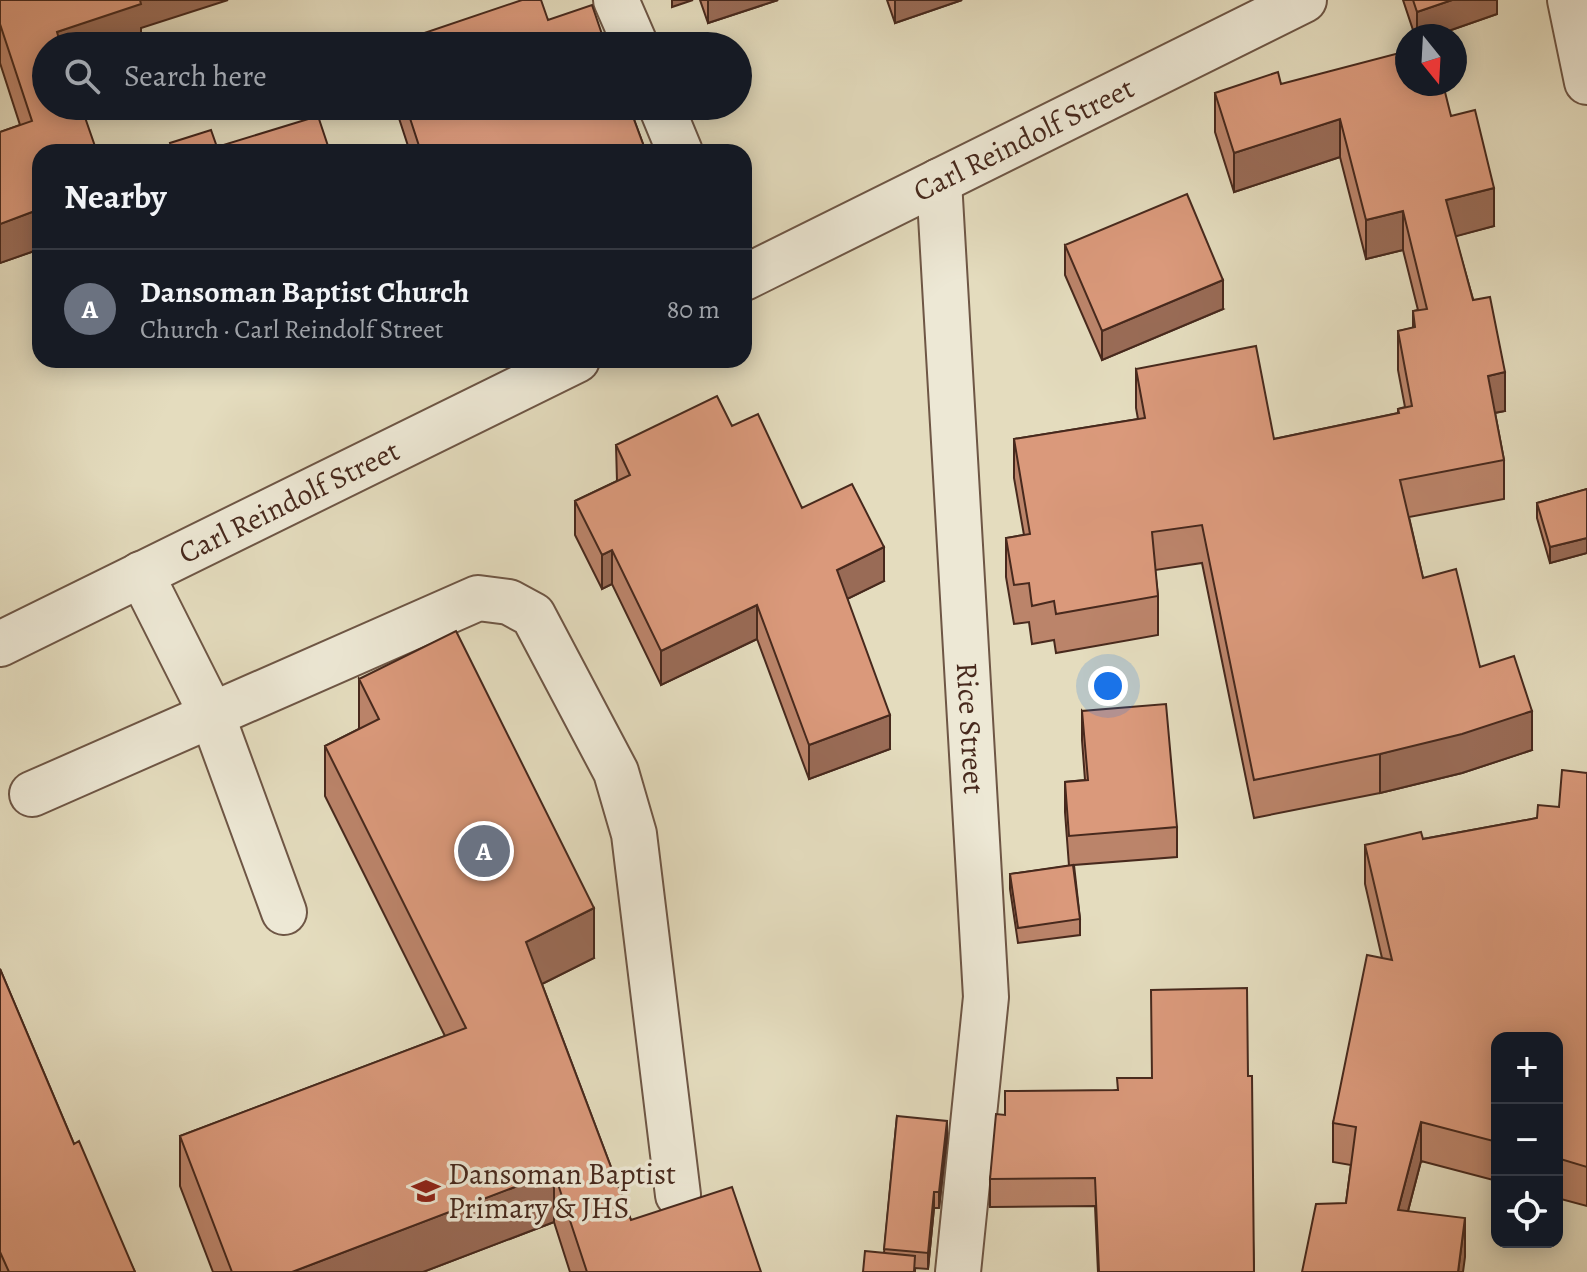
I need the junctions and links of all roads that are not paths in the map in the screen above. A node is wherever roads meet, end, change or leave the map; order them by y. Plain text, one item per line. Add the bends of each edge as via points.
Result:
1 (616, 0) edge
2 (1304, 0) edge
3 (1570, 0) edge
4 (630, 32) edge
5 (1587, 82) edge
6 (667, 120) edge
7 (677, 144) edge
8 (939, 181) junction
9 (752, 274) edge
10 (561, 368) edge
11 (141, 574) junction
12 (0, 644) edge
13 (212, 715) junction
14 (32, 794) dead end
15 (284, 912) dead end
16 (678, 1195) dead end
17 (958, 1272) edge

1 - 4 street
2 - 8 street, Carl Reindolf Street
3 - 5 street
6 - 7 street
8 - 9 street, Carl Reindolf Street
8 - 17 street, Rice Street via 986,997
10 - 11 street, Carl Reindolf Street
11 - 12 street, Carl Reindolf Street
11 - 13 street
13 - 14 street
13 - 15 street
13 - 16 street via 478,598 509,602 533,615 616,772 634,834

